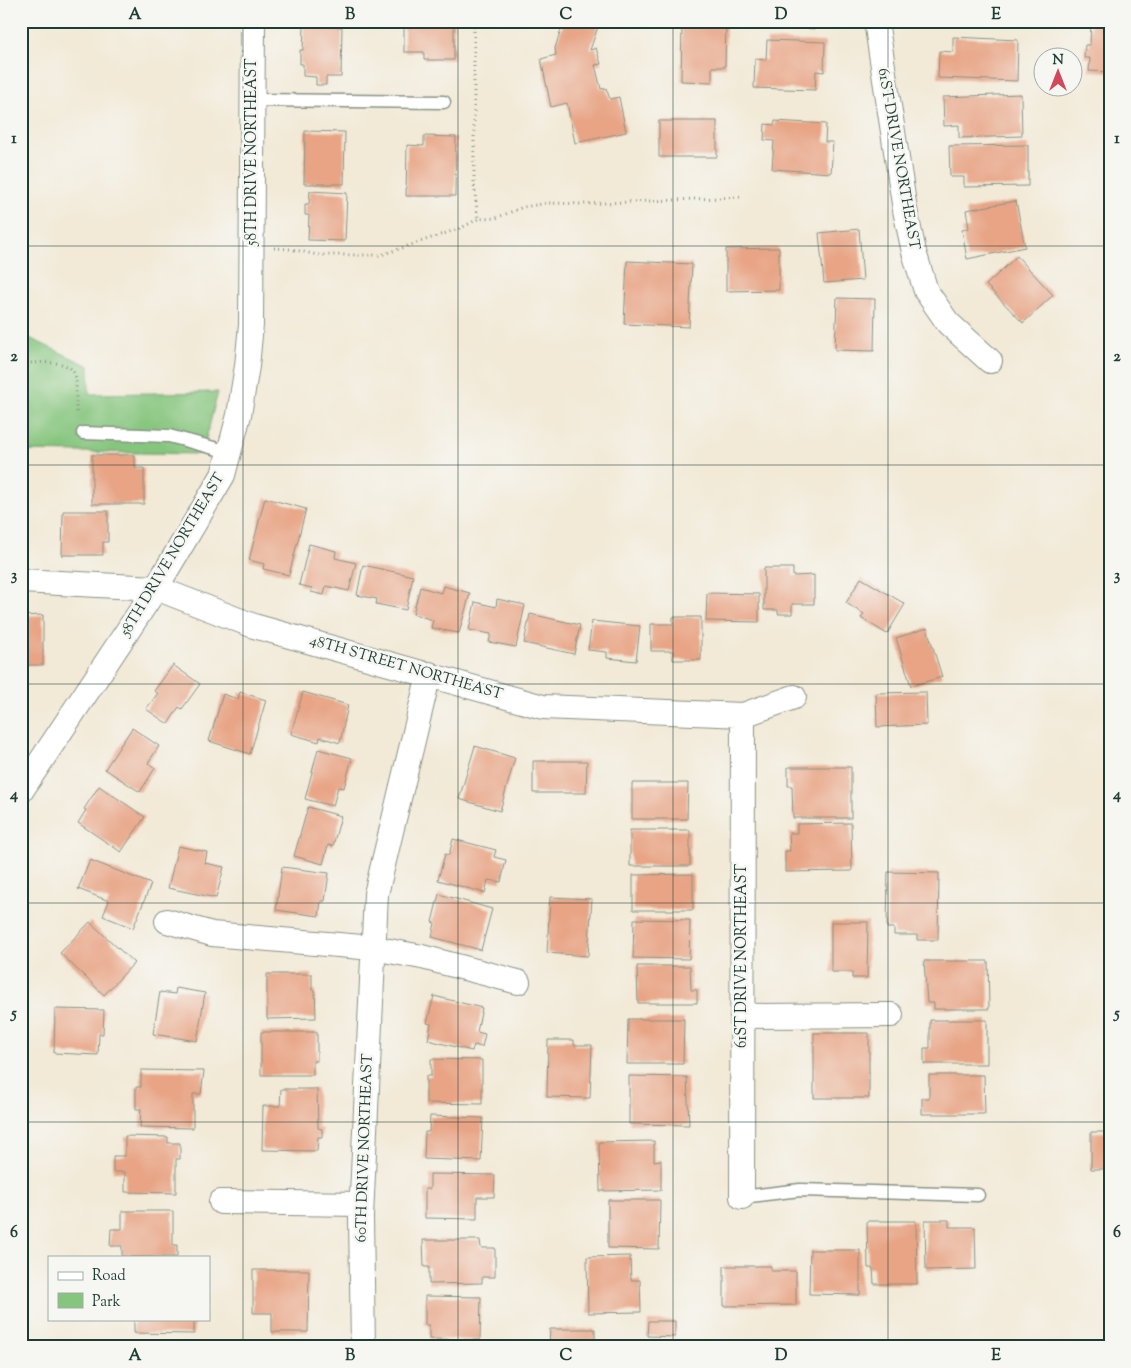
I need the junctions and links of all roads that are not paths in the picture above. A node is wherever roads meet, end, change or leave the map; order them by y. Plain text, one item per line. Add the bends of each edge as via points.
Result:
1 (253, 21) edge
2 (876, 21) edge
3 (252, 100) junction
4 (444, 102) dead end
5 (990, 361) dead end
6 (83, 434) road end
7 (229, 452) junction
8 (21, 581) edge
9 (156, 588) junction
10 (429, 674) junction
11 (794, 697) dead end
12 (743, 715) junction
13 (21, 791) edge
14 (167, 921) dead end
15 (373, 948) junction
16 (518, 982) dead end
17 (891, 1015) dead end
18 (742, 1016) junction
19 (978, 1195) dead end
20 (742, 1197) joint
21 (221, 1202) dead end
22 (361, 1204) junction
23 (362, 1347) edge

1 - 3 street, 58TH DRIVE NORTHEAST
2 - 5 street, 61ST DRIVE NORTHEAST via 905,210 926,291 948,322
3 - 4 lane
3 - 7 street, 58TH DRIVE NORTHEAST via 251,325 239,415
6 - 7 lane via 169,436
7 - 9 street, 58TH DRIVE NORTHEAST via 222,475
8 - 9 street, 48TH STREET NORTHEAST
9 - 10 street, 48TH STREET NORTHEAST via 254,626
9 - 13 street, 58TH DRIVE NORTHEAST
10 - 12 street, 48TH STREET NORTHEAST via 543,707
10 - 15 street, 60TH DRIVE NORTHEAST via 376,894
11 - 12 street, 48TH STREET NORTHEAST
12 - 18 street, 61ST DRIVE NORTHEAST
14 - 15 street via 212,934
15 - 16 street
15 - 22 street, 60TH DRIVE NORTHEAST
17 - 18 street
18 - 20 street, 61ST DRIVE NORTHEAST
19 - 20 lane via 800,1190
21 - 22 street
22 - 23 street, 60TH DRIVE NORTHEAST

